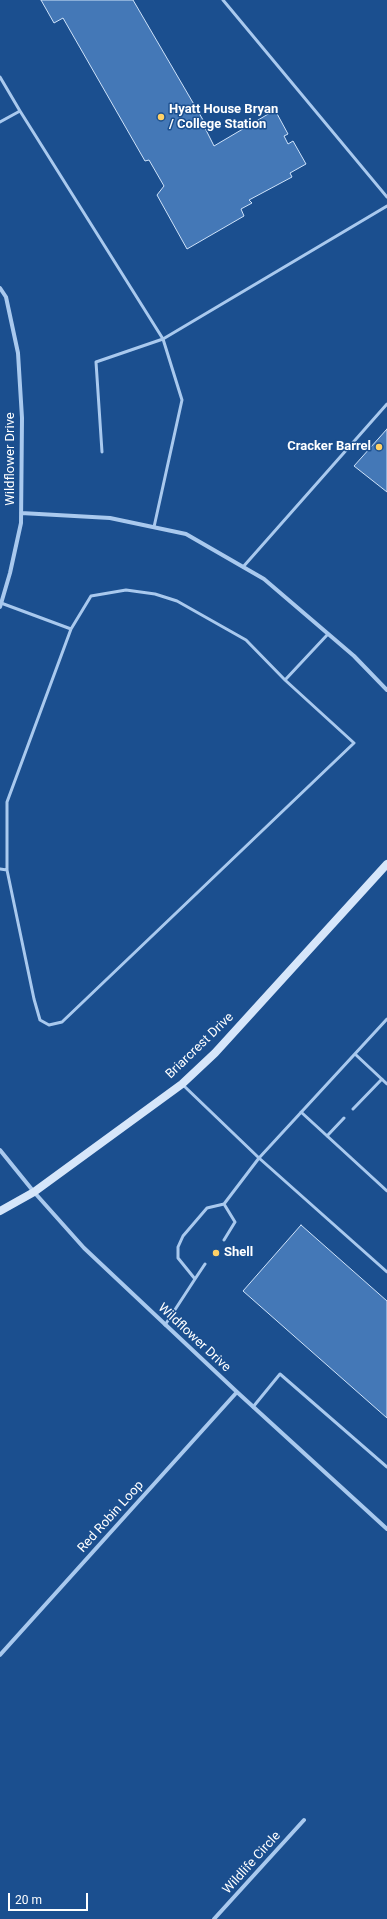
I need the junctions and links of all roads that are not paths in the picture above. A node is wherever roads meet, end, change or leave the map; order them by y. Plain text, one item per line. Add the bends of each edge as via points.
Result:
1 (223, 0) edge
2 (0, 77) edge
3 (20, 111) junction
4 (0, 122) edge
5 (387, 197) edge
6 (387, 206) edge
7 (0, 288) edge
8 (163, 339) junction
9 (387, 404) edge
10 (102, 452) dead end
11 (21, 513) junction
12 (154, 527) junction
13 (243, 567) junction
14 (0, 605) edge
15 (71, 629) junction
16 (328, 634) junction
17 (285, 680) junction
18 (387, 690) edge
19 (387, 864) edge
20 (0, 869) edge
21 (7, 870) junction
22 (387, 1018) edge
23 (355, 1054) junction
24 (382, 1079) junction
25 (182, 1084) junction
26 (387, 1084) edge
27 (353, 1109) dead end
28 (301, 1112) junction
29 (344, 1118) dead end
30 (327, 1136) junction
31 (0, 1150) edge
32 (259, 1158) junction
33 (387, 1190) edge
34 (34, 1192) junction
35 (224, 1204) junction
36 (0, 1211) edge
37 (224, 1240) dead end
38 (205, 1264) dead end
39 (387, 1272) edge
40 (195, 1279) junction
41 (165, 1325) junction
42 (237, 1392) junction
43 (253, 1407) junction
44 (387, 1467) edge
45 (387, 1529) edge
46 (0, 1655) edge
47 (304, 1820) dead end
48 (214, 1919) edge

1 - 5 lane
2 - 3 lane
3 - 4 lane
3 - 8 lane
6 - 8 lane
7 - 11 street, Wildflower Drive via 6,298 18,353 22,418
8 - 10 lane via 96,362
8 - 12 lane via 182,400
9 - 13 lane
11 - 12 street via 110,518
11 - 14 street, Wildflower Drive via 10,573
12 - 13 street via 186,534
13 - 16 street via 264,579
14 - 15 lane
15 - 17 lane via 91,596 126,590 155,594 177,601 246,640
15 - 21 lane via 7,802
16 - 17 lane
16 - 18 street
17 - 21 lane via 354,743 62,1022 49,1025 40,1020
19 - 25 main road, Briarcrest Drive via 215,1052
20 - 21 lane
22 - 23 lane
23 - 24 lane
23 - 28 lane
24 - 26 lane
24 - 27 lane
25 - 32 lane
25 - 34 main road, Briarcrest Drive
28 - 30 lane
28 - 32 lane
29 - 30 lane
30 - 33 lane
31 - 34 street, Wildflower Drive
32 - 35 lane
32 - 39 lane
34 - 36 main road, Briarcrest Drive
34 - 41 street, Wildflower Drive via 84,1248
35 - 37 lane via 235,1222
35 - 40 lane via 207,1208 183,1236 178,1247 178,1258
38 - 40 lane
40 - 41 lane
41 - 42 street, Wildflower Drive
42 - 43 street, Wildflower Drive
42 - 46 street, Red Robin Loop
43 - 44 lane via 280,1374
43 - 45 street, Wildflower Drive
47 - 48 street, Wildlife Circle

